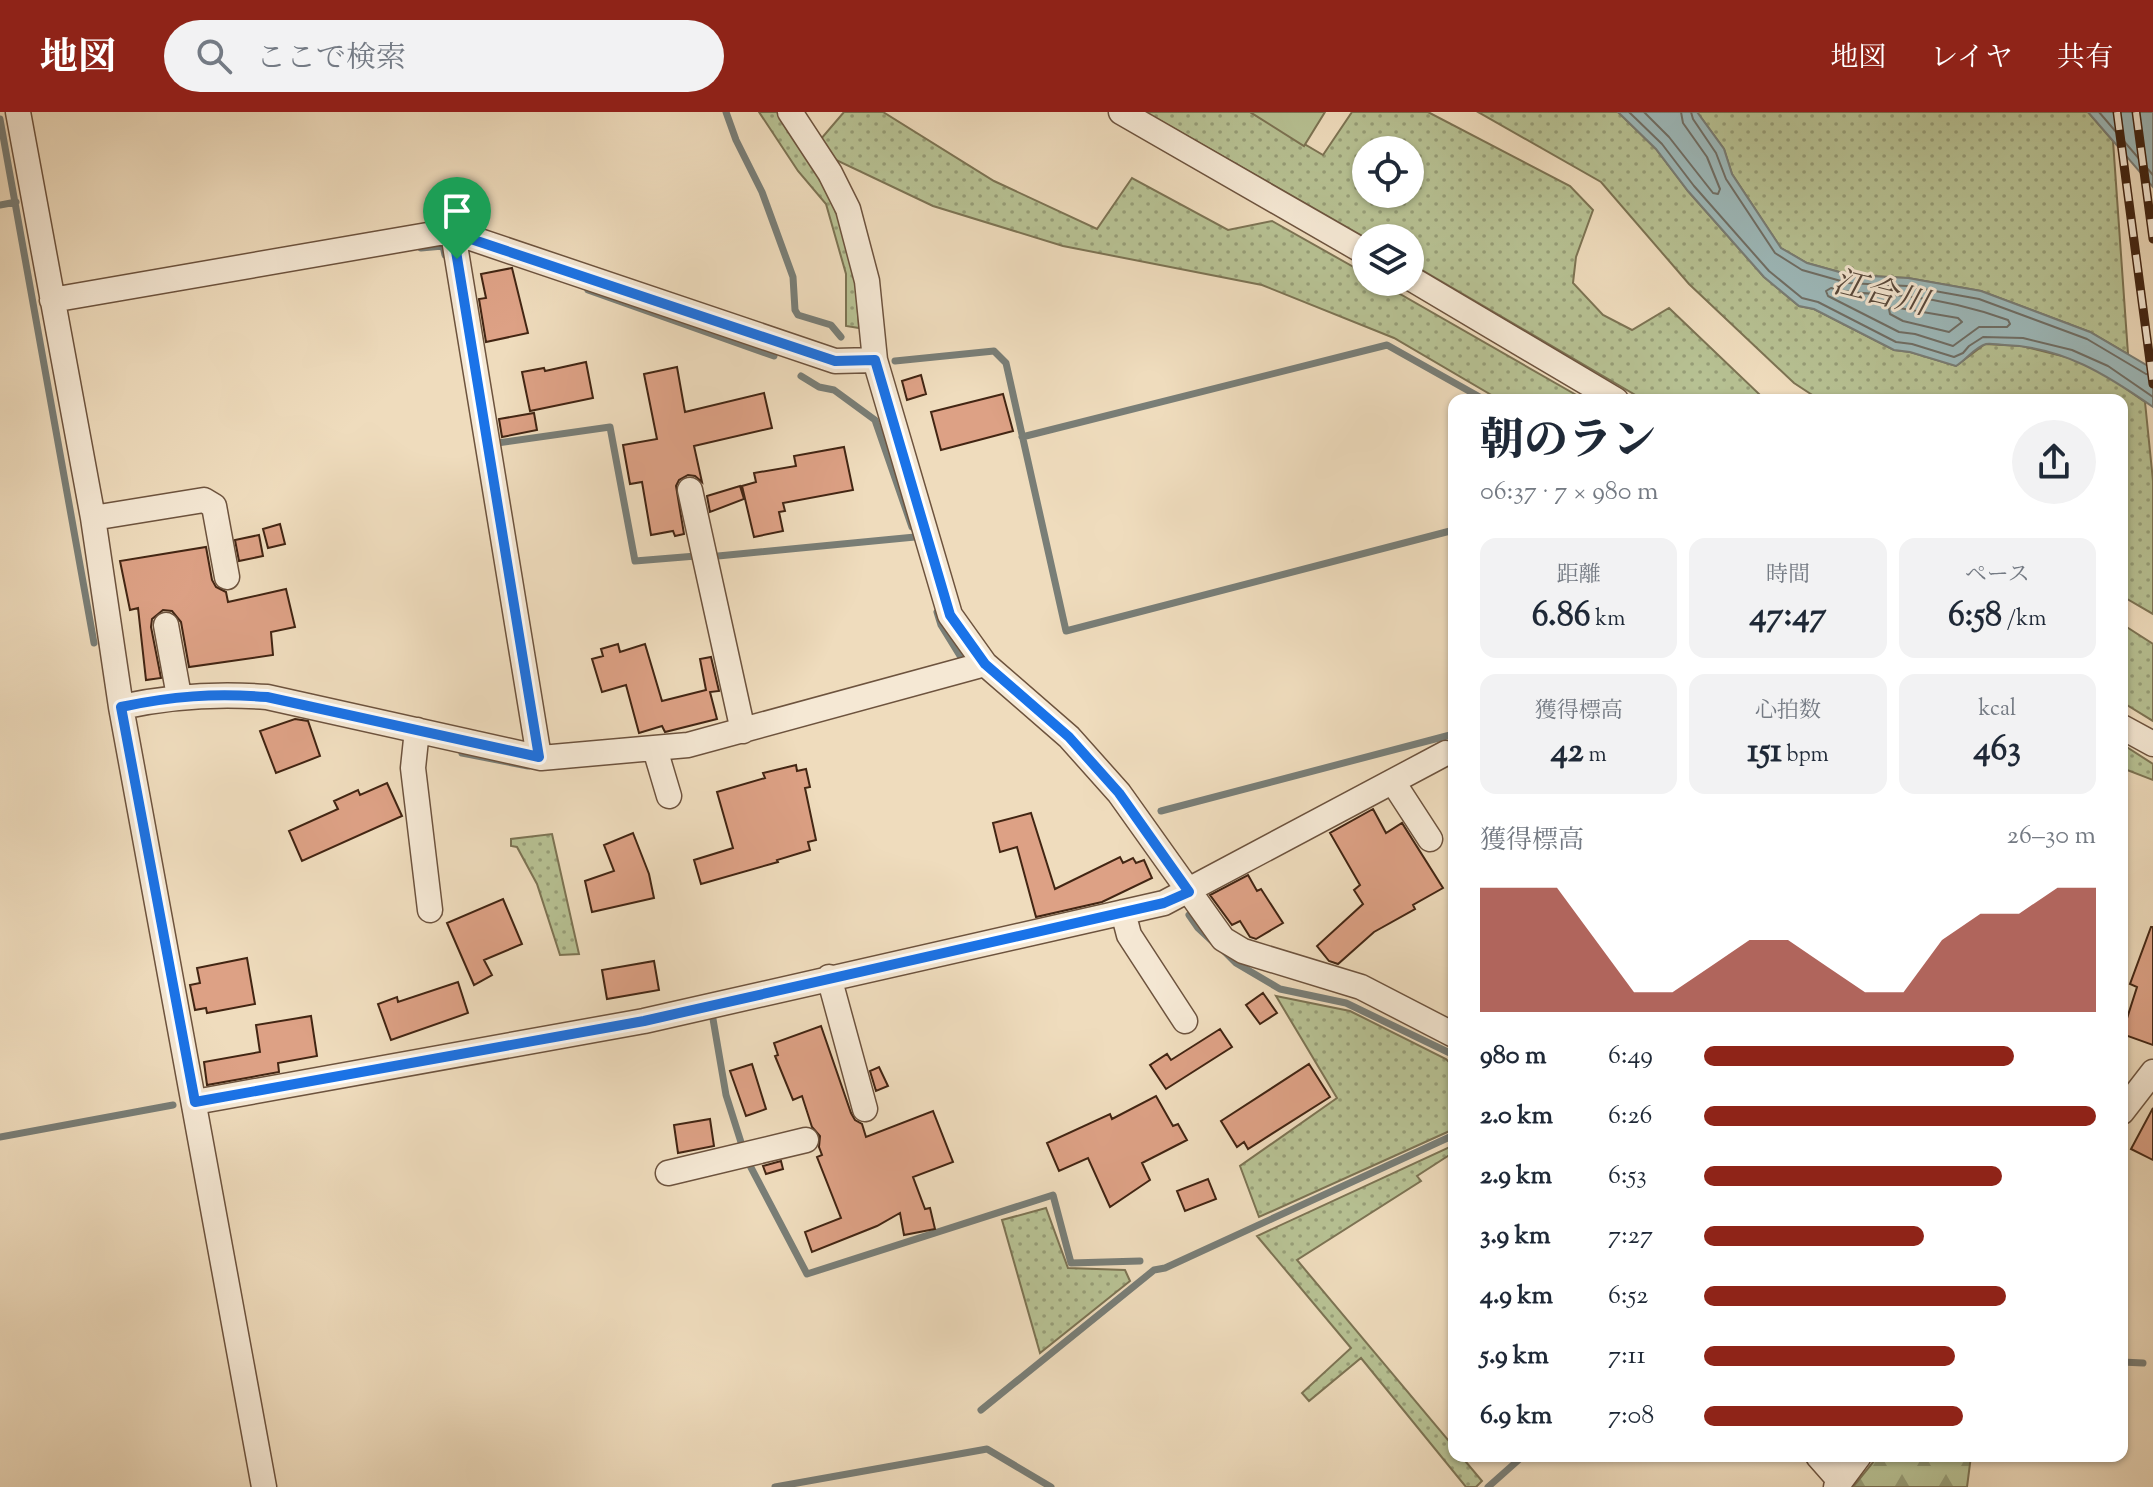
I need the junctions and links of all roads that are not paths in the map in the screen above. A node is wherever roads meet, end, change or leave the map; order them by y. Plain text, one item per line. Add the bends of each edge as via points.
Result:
1 (18, 112) edge
2 (790, 112) edge
3 (1121, 112) edge
4 (455, 243) junction
5 (1352, 245) edge
6 (1424, 286) edge
7 (52, 300) junction
8 (875, 360) junction
9 (1606, 394) edge
10 (690, 490) dead end
11 (93, 518) junction
12 (227, 577) dead end
13 (166, 625) dead end
14 (985, 664) junction
15 (179, 696) junction
16 (121, 707) junction
17 (417, 730) junction
18 (2128, 730) edge
19 (743, 731) junction
20 (2153, 744) edge
21 (655, 749) junction
22 (1446, 753) dead end
23 (539, 757) junction
24 (1393, 782) junction
25 (669, 796) dead end
26 (1430, 839) dead end
27 (1189, 892) junction
28 (430, 910) dead end
29 (1123, 912) junction
30 (829, 977) junction
31 (1185, 1021) dead end
32 (1448, 1032) edge
33 (2153, 1072) edge
34 (195, 1102) junction
35 (2128, 1104) edge
36 (865, 1109) dead end
37 (806, 1140) dead end
38 (668, 1173) dead end
39 (1822, 1462) edge
40 (1854, 1462) edge
41 (1838, 1484) edge
42 (264, 1487) edge

1 - 7 street
2 - 8 street via 848,209 867,281
3 - 5 street
4 - 7 street via 445,232
4 - 8 street via 835,361
4 - 23 street
6 - 9 street
7 - 11 street
8 - 14 street via 950,615
10 - 19 street
11 - 12 street via 204,500 214,506
11 - 16 street
13 - 15 street
14 - 19 street
14 - 27 street via 1079,748 1119,793
15 - 16 street
15 - 17 street via 267,697
16 - 34 street
17 - 23 street
17 - 28 street via 413,768
18 - 20 street
19 - 21 street
21 - 23 street
21 - 25 street
22 - 24 street
24 - 26 street
24 - 27 street
27 - 29 street
27 - 32 street via 1223,939 1243,951 1361,987
29 - 30 street
29 - 31 street via 1129,935
30 - 34 street via 644,1021
30 - 36 street
33 - 35 street
34 - 42 street
37 - 38 street
39 - 41 street
40 - 41 street

